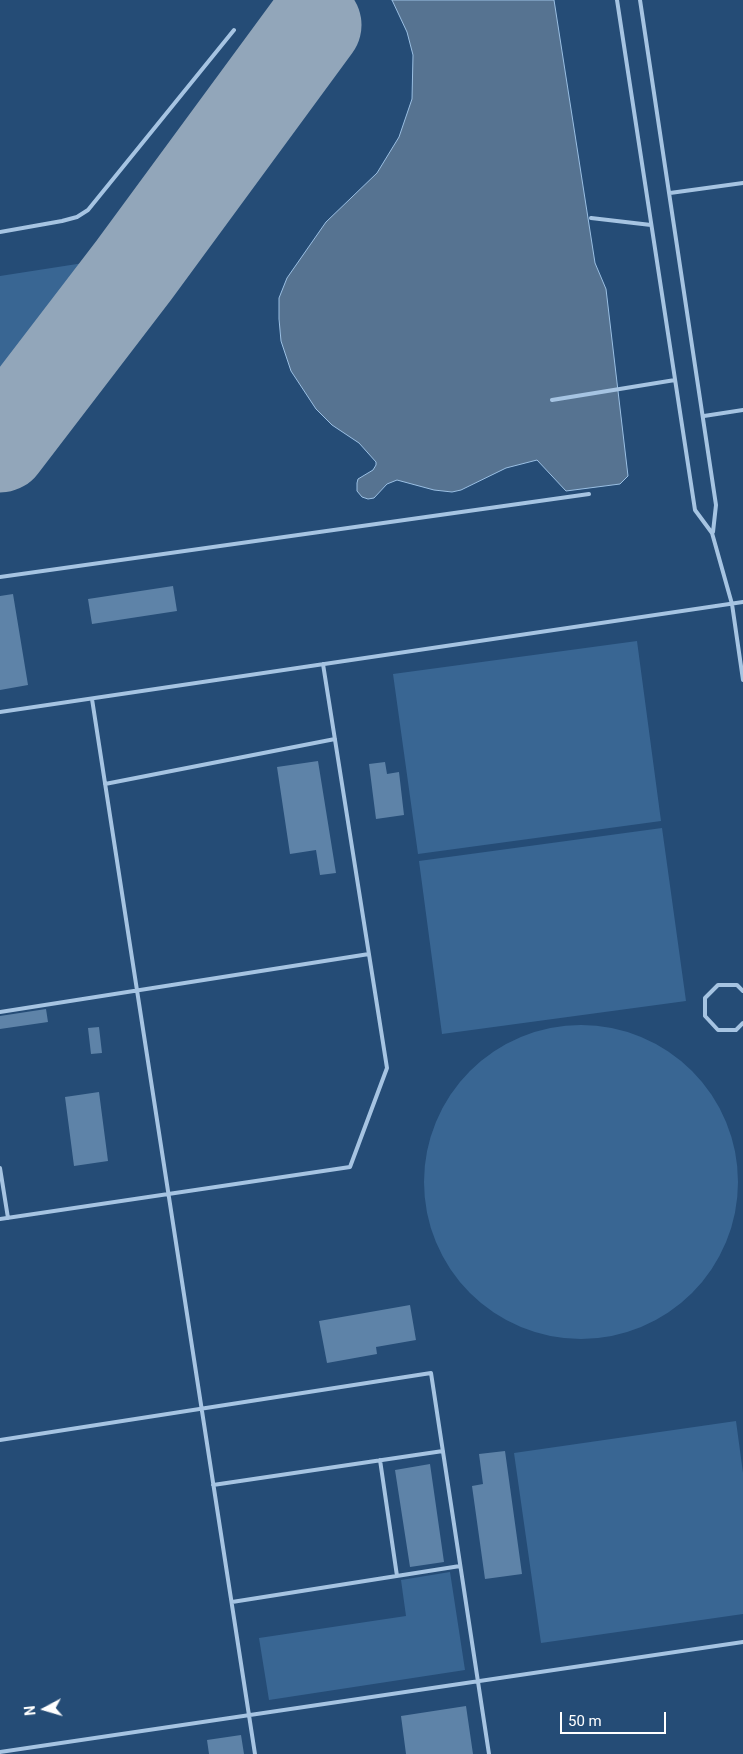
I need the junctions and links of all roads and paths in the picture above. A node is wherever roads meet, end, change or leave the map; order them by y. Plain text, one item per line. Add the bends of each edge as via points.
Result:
1 (617, 0) edge
2 (640, 0) edge
3 (234, 30) dead end
4 (743, 183) edge
5 (670, 193) junction
6 (591, 218) dead end
7 (652, 225) junction
8 (0, 232) edge
9 (675, 380) junction
10 (552, 400) dead end
11 (743, 410) edge
12 (704, 416) junction
13 (589, 494) dead end
14 (712, 533) junction
15 (0, 578) edge
16 (743, 602) edge
17 (732, 604) junction
18 (323, 664) junction
19 (743, 680) edge
20 (92, 699) junction
21 (0, 712) edge
22 (335, 739) junction
23 (105, 784) junction
24 (369, 954) junction
25 (137, 991) junction
26 (743, 991) edge
27 (0, 1012) edge
28 (743, 1023) edge
29 (0, 1168) edge
30 (168, 1194) junction
31 (8, 1218) junction
32 (0, 1219) edge
33 (202, 1409) junction
34 (0, 1440) edge
35 (443, 1451) junction
36 (380, 1460) junction
37 (214, 1485) junction
38 (460, 1566) junction
39 (397, 1576) junction
40 (232, 1602) junction
41 (743, 1642) edge
42 (478, 1681) junction
43 (249, 1715) junction
44 (0, 1752) edge
45 (255, 1754) edge
46 (489, 1754) edge

1 - 7 lane
2 - 5 lane
3 - 8 lane via 88,210 62,221
4 - 5 lane
5 - 12 lane
6 - 7 lane
7 - 9 lane
9 - 10 lane
9 - 14 lane via 695,510
11 - 12 lane
12 - 14 lane via 716,505
13 - 15 lane
14 - 17 lane
16 - 17 lane
17 - 18 lane
17 - 19 lane
18 - 20 lane
18 - 22 lane
20 - 21 lane
20 - 23 lane
22 - 23 lane
22 - 24 lane
23 - 25 lane
24 - 25 lane
24 - 30 lane via 387,1068 350,1167
25 - 27 lane
25 - 30 lane
26 - 28 lane via 737,985 718,985 705,998 705,1016 718,1030 736,1030
29 - 31 lane
30 - 31 lane
30 - 33 lane
31 - 32 lane
33 - 34 lane
33 - 35 lane via 431,1373
33 - 37 lane
35 - 36 lane
35 - 38 lane
36 - 37 lane
36 - 39 lane
37 - 40 lane
38 - 39 lane
38 - 42 lane
39 - 40 lane
40 - 43 lane
41 - 42 lane
42 - 43 lane
42 - 46 lane
43 - 44 lane
43 - 45 lane

